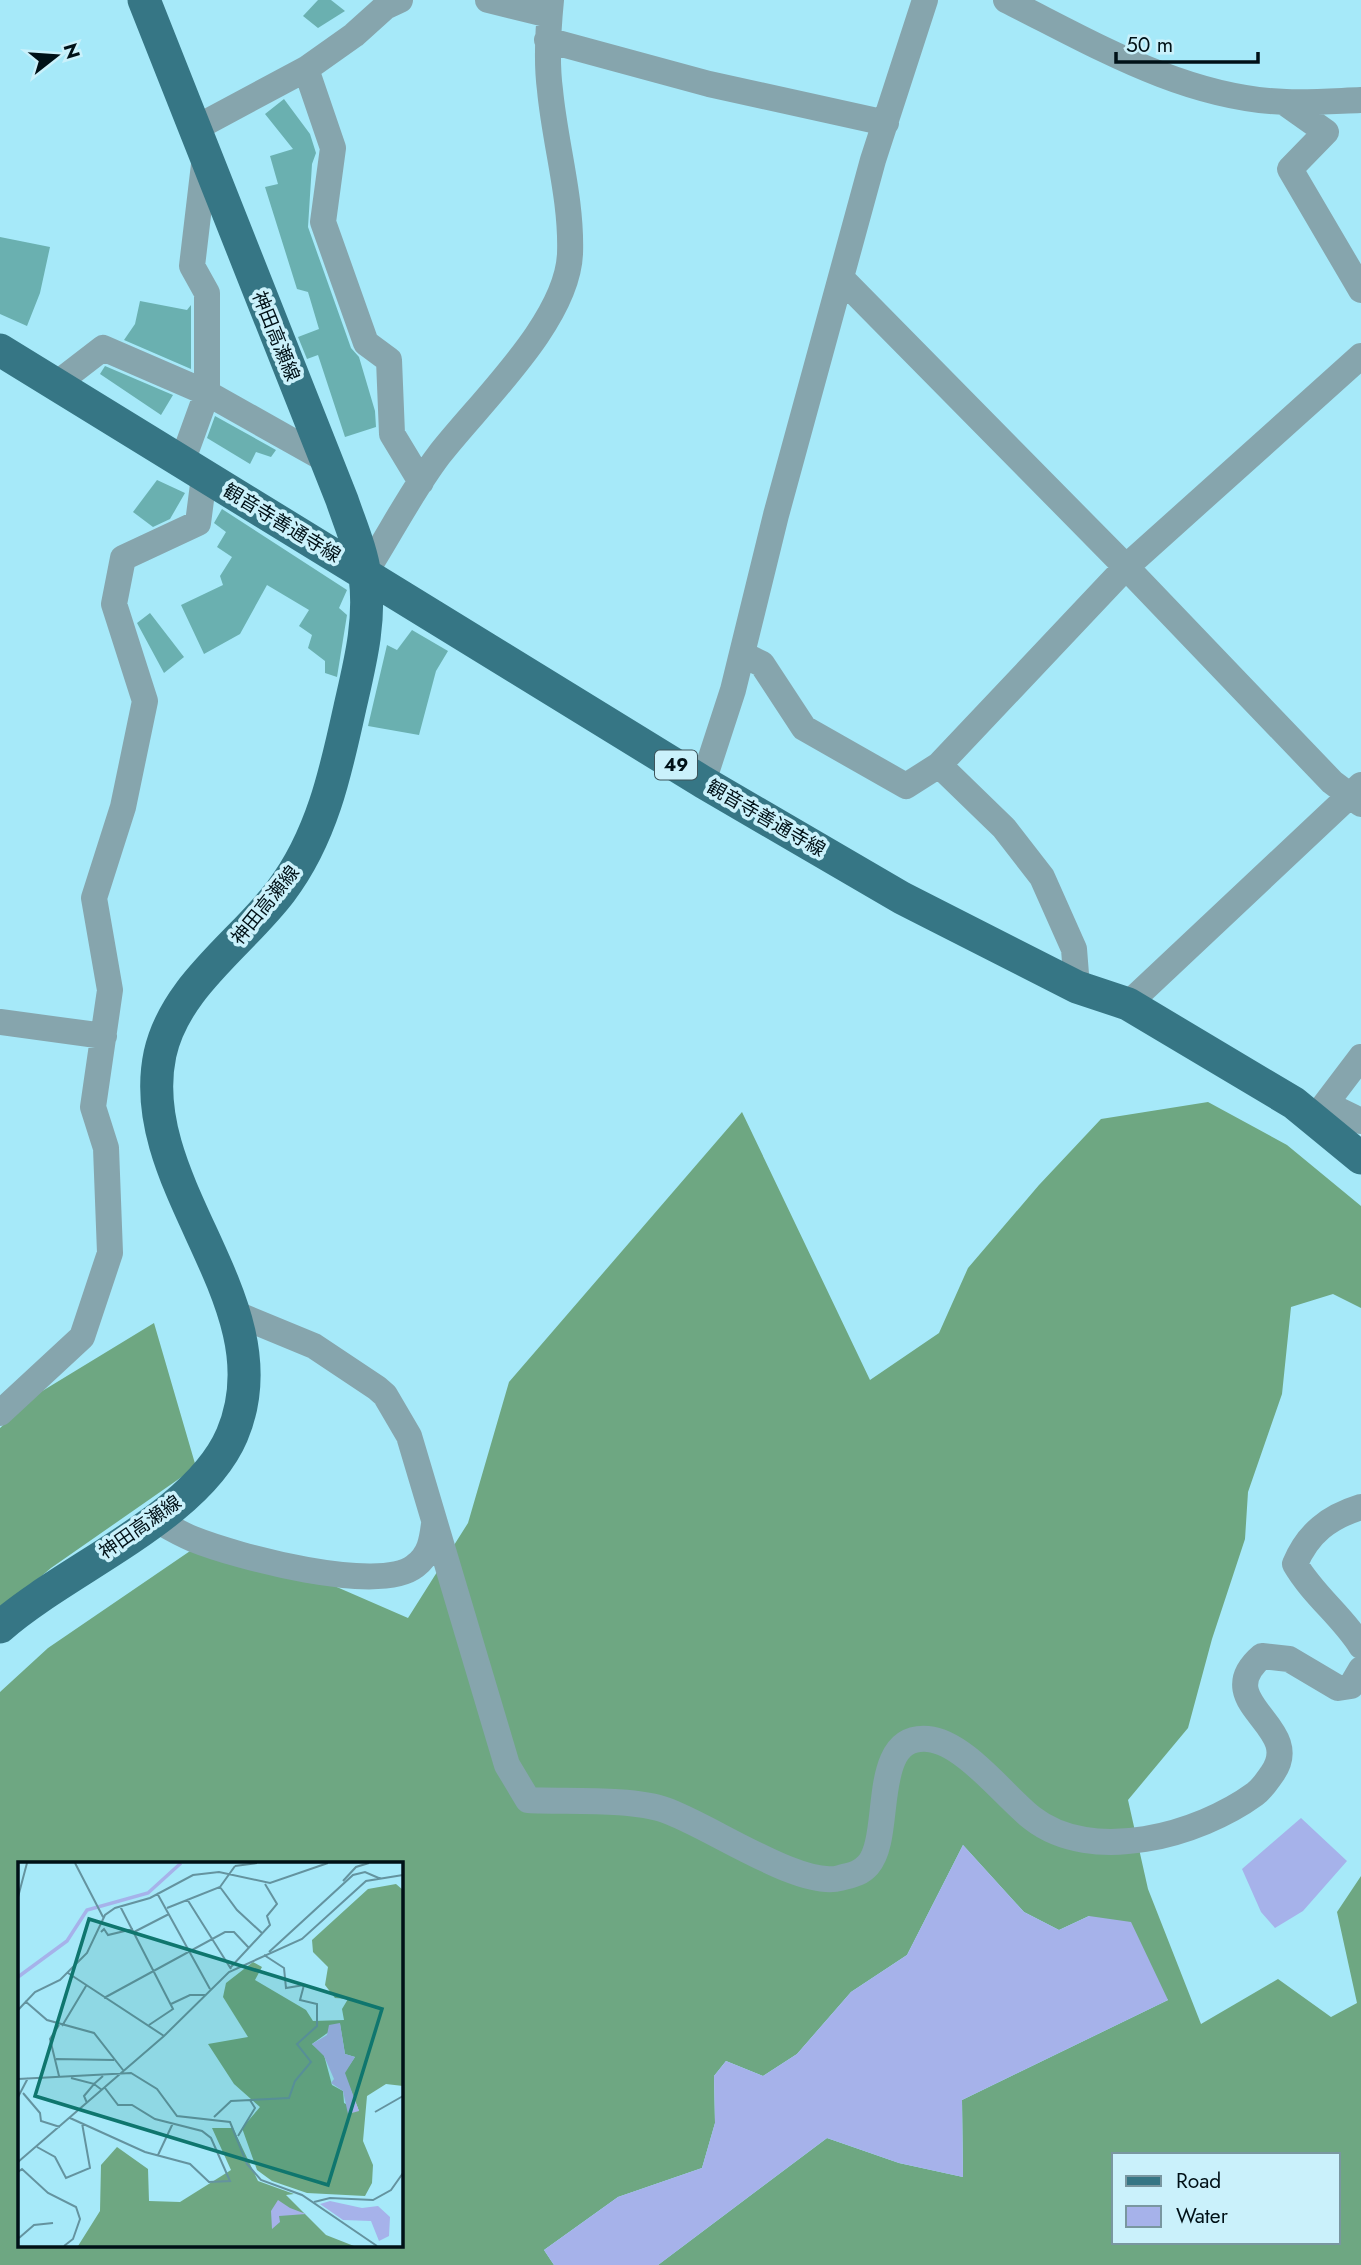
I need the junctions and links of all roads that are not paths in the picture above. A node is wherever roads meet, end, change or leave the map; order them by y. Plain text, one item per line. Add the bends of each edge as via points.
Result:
1 (144, 0) edge
2 (400, 0) edge
3 (488, 0) edge
4 (925, 0) edge
5 (1006, 0) edge
6 (549, 18) edge
7 (306, 69) junction
8 (1361, 100) edge
9 (1284, 103) junction
10 (886, 123) junction
11 (200, 143) junction
12 (841, 278) junction
13 (1361, 290) edge
14 (0, 350) edge
15 (1361, 356) edge
16 (55, 385) junction
17 (207, 393) junction
18 (326, 460) junction
19 (193, 470) junction
20 (421, 482) junction
21 (1126, 566) junction
22 (365, 573) junction
23 (742, 653) junction
24 (939, 765) junction
25 (703, 782) junction
26 (1358, 795) edge
27 (1077, 987) junction
28 (1128, 1004) junction
29 (0, 1022) edge
30 (104, 1037) junction
31 (1361, 1057) edge
32 (1320, 1111) junction
33 (1361, 1121) edge
34 (1361, 1158) edge
35 (234, 1313) junction
36 (0, 1413) edge
37 (1361, 1507) edge
38 (155, 1519) junction
39 (434, 1524) junction
40 (0, 1627) edge
41 (1361, 1646) edge
42 (1361, 1670) edge

1 - 11 main road, 神田高瀬線
2 - 7 street
3 - 6 street
4 - 10 street
5 - 9 street via 1146,68 1209,91
6 - 10 street via 709,84
6 - 20 street via 550,90 568,210 567,280 547,321
7 - 11 street
7 - 20 street via 333,148 323,222 366,343 389,360 392,434
8 - 9 street
9 - 13 street via 1326,132 1290,169
10 - 12 street
11 - 17 street via 192,266 208,293
11 - 18 main road, 神田高瀬線
12 - 21 street
12 - 23 street
14 - 16 main road, 観音寺善通寺線 / 49
15 - 21 street
16 - 17 street via 103,348
16 - 19 main road, 観音寺善通寺線 / 49
17 - 18 street
17 - 19 street
18 - 22 main road, 神田高瀬線
19 - 22 main road, 観音寺善通寺線 / 49
19 - 30 street via 198,523 123,558 114,604 145,701 123,807 94,898 110,990
20 - 22 street
21 - 24 street
21 - 26 street via 1332,782
22 - 25 main road, 観音寺善通寺線 / 49
22 - 35 main road, 神田高瀬線 via 366,632 339,758 307,850 282,890 178,1011 161,1051 156,1087 160,1126
23 - 24 street via 762,664 804,728 861,761 906,786
23 - 25 street
24 - 27 street via 1004,828 1042,877 1074,949
25 - 27 main road, 観音寺善通寺線 / 49 via 902,898
26 - 28 street
27 - 28 main road, 観音寺善通寺線 / 49
28 - 32 main road, 観音寺善通寺線 / 49 via 1294,1103
29 - 30 street
30 - 36 street via 93,1107 106,1148 110,1253 82,1337
31 - 32 street
32 - 33 street
32 - 34 main road, 観音寺善通寺線 / 49
35 - 38 main road, 神田高瀬線 via 244,1363 232,1435 210,1470
35 - 39 street via 314,1346 385,1395 409,1436
37 - 41 street via 1318,1528 1304,1543 1295,1564
38 - 39 street via 193,1539 273,1563 385,1578 416,1566 430,1548
38 - 40 main road, 神田高瀬線
39 - 42 street via 507,1765 528,1800 662,1808 815,1880 859,1873 870,1864 881,1839 883,1791 892,1760 913,1742 927,1738 943,1743 1034,1819 1063,1836 1100,1844 1138,1839 1203,1823 1227,1811 1259,1792 1276,1768 1279,1740 1251,1703 1243,1683 1247,1668 1262,1656 1289,1659 1338,1688 1351,1686

